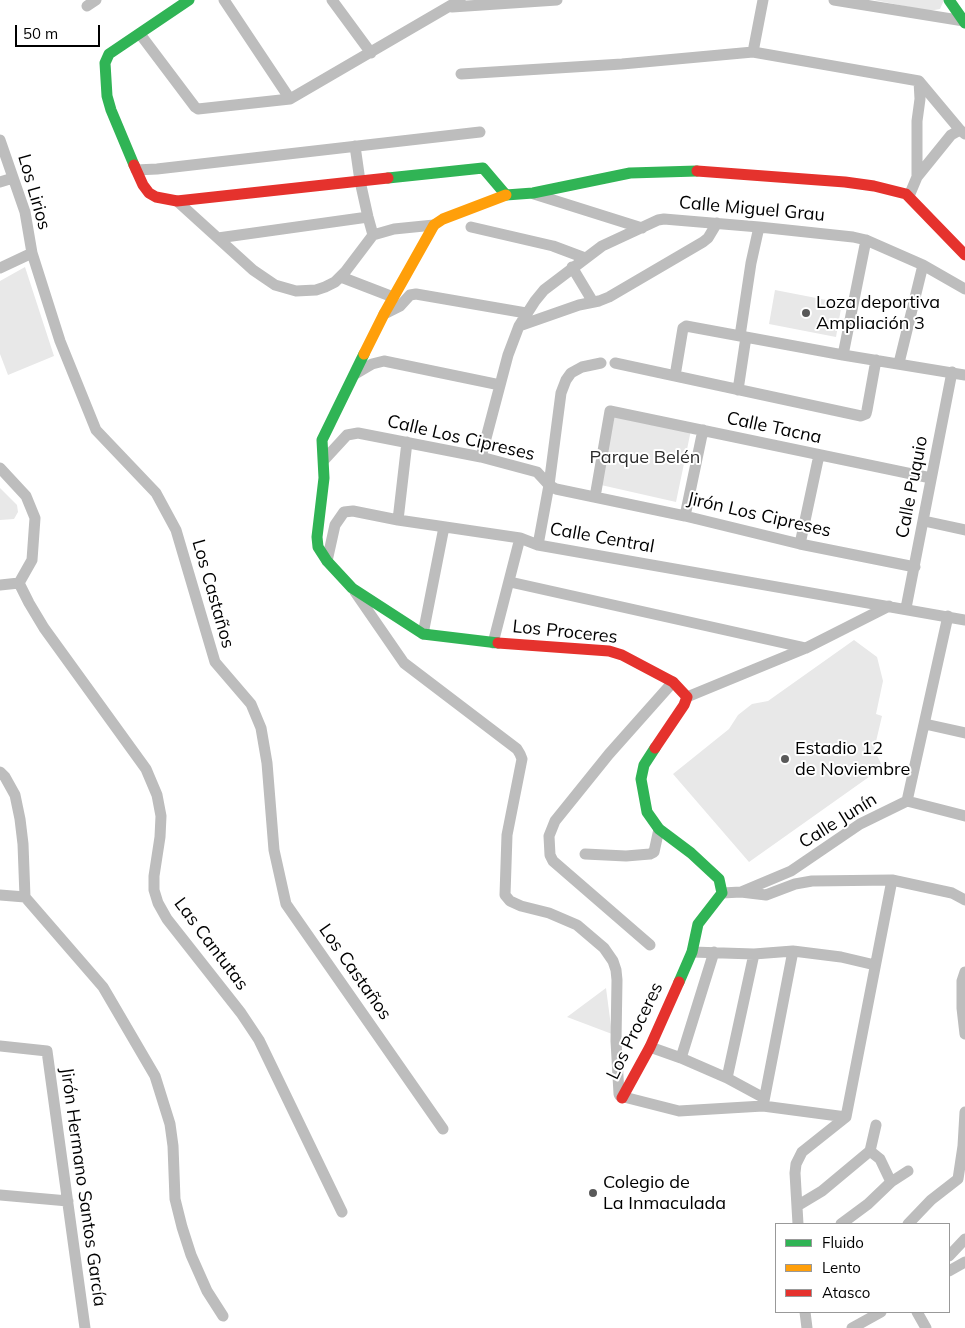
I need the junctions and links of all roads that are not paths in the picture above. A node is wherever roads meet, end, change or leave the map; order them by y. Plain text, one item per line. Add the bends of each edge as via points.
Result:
1 (189, 0) edge
2 (224, 0) edge
3 (332, 0) edge
4 (460, 0) edge
5 (557, 0) edge
6 (763, 0) edge
7 (834, 0) edge
8 (949, 0) edge
9 (847, 1) edge
10 (443, 5) edge
11 (964, 22) edge
12 (140, 34) junction
13 (753, 52) junction
14 (371, 53) junction
15 (461, 74) dead end
16 (919, 80) junction
17 (290, 99) junction
18 (480, 132) dead end
19 (963, 132) edge
20 (0, 140) edge
21 (355, 146) junction
22 (136, 170) junction
23 (917, 177) junction
24 (13, 178) junction
25 (360, 181) junction
26 (0, 182) edge
27 (533, 193) junction
28 (506, 195) junction
29 (909, 196) junction
30 (177, 201) junction
31 (368, 217) junction
32 (717, 223) junction
33 (434, 225) junction
34 (759, 227) junction
35 (471, 228) dead end
36 (642, 228) junction
37 (374, 235) junction
38 (218, 238) junction
39 (866, 240) junction
40 (32, 253) junction
41 (965, 253) edge
42 (585, 258) junction
43 (923, 265) junction
44 (572, 267) junction
45 (0, 268) edge
46 (342, 277) junction
47 (965, 289) edge
48 (394, 297) junction
49 (593, 302) junction
50 (526, 313) junction
51 (384, 314) junction
52 (519, 326) junction
53 (743, 337) junction
54 (843, 355) junction
55 (876, 360) junction
56 (601, 363) dead end
57 (615, 363) dead end
58 (899, 363) junction
59 (952, 372) junction
60 (353, 375) junction
61 (965, 375) edge
62 (675, 376) junction
63 (500, 384) junction
64 (738, 390) junction
65 (703, 430) junction
66 (407, 442) junction
67 (819, 456) junction
68 (481, 457) junction
69 (324, 460) junction
70 (0, 468) edge
71 (931, 478) junction
72 (549, 485) junction
73 (595, 497) junction
74 (686, 516) junction
75 (398, 520) junction
76 (924, 521) junction
77 (444, 527) junction
78 (965, 530) edge
79 (520, 538) junction
80 (800, 544) junction
81 (538, 545) junction
82 (327, 560) junction
83 (915, 567) junction
84 (510, 582) junction
85 (19, 583) junction
86 (0, 585) edge
87 (352, 588) junction
88 (889, 606) junction
89 (906, 608) junction
90 (948, 616) junction
91 (965, 620) edge
92 (423, 634) junction
93 (493, 642) junction
94 (806, 648) junction
95 (673, 682) junction
96 (687, 697) junction
97 (925, 724) junction
98 (965, 733) edge
99 (0, 772) edge
100 (907, 801) junction
101 (965, 816) edge
102 (659, 829) junction
103 (585, 854) dead end
104 (892, 880) junction
105 (741, 892) junction
106 (722, 893) junction
107 (0, 894) edge
108 (25, 897) junction
109 (965, 900) edge
110 (650, 946) dead end
111 (793, 951) junction
112 (692, 952) junction
113 (714, 952) junction
114 (754, 954) junction
115 (875, 965) junction
116 (965, 972) edge
117 (965, 1034) edge
118 (0, 1046) edge
119 (650, 1047) junction
120 (681, 1058) junction
121 (728, 1078) junction
122 (622, 1098) junction
123 (764, 1102) junction
124 (965, 1112) edge
125 (846, 1117) junction
126 (876, 1125) dead end
127 (443, 1129) dead end
128 (964, 1147) edge
129 (870, 1151) junction
130 (908, 1171) dead end
131 (891, 1182) junction
132 (0, 1195) edge
133 (68, 1201) junction
134 (797, 1206) junction
135 (342, 1212) dead end
136 (798, 1223) edge
137 (842, 1223) edge
138 (909, 1223) edge
139 (965, 1239) edge
140 (950, 1255) edge
141 (965, 1262) edge
142 (950, 1270) edge
143 (805, 1313) edge
144 (880, 1313) edge
145 (918, 1313) edge
146 (223, 1316) dead end
147 (84, 1328) edge
148 (807, 1328) edge
149 (852, 1328) edge
150 (926, 1328) edge

1 - 12 street
2 - 17 street
3 - 14 street
4 - 10 street
5 - 10 street
6 - 13 street
7 - 9 street
8 - 11 street
9 - 11 street
10 - 14 street
12 - 17 street via 198,109
12 - 22 street via 109,54 105,63 107,96
13 - 15 street
13 - 16 street
14 - 17 street
16 - 19 street
16 - 23 street
18 - 21 street
19 - 23 street via 951,135
20 - 24 street, Los Lirios
21 - 22 street
21 - 25 street
22 - 30 street via 149,193
23 - 29 street
24 - 26 street
24 - 40 street, Los Lirios via 25,212
25 - 28 street via 483,168
25 - 30 street
25 - 31 street
27 - 28 street
27 - 29 street via 630,174 704,171 845,182
27 - 36 street
28 - 33 street
29 - 41 street
30 - 38 street
31 - 37 street
31 - 38 street
32 - 34 street, Calle Miguel Grau
32 - 36 street, Calle Miguel Grau via 664,219
32 - 49 street via 702,242 610,297
33 - 37 street via 388,230
33 - 48 street
34 - 39 street, Calle Miguel Grau
34 - 53 street via 751,263
35 - 42 street via 553,246
36 - 42 street, Calle Miguel Grau via 602,246
37 - 46 street
38 - 46 street via 253,270 284,288 316,290
39 - 43 street, Calle Miguel Grau
39 - 54 street
40 - 45 street
40 - 127 street, Los Castaños via 60,341 96,430 156,493 176,530 215,662 251,704 261,728 268,763 274,850 286,904
42 - 44 street, Calle Miguel Grau
43 - 47 street, Calle Miguel Grau
43 - 58 street
44 - 49 street
44 - 50 street, Calle Miguel Grau via 544,290
46 - 48 street
48 - 51 street
49 - 52 street
50 - 51 street via 416,294
50 - 52 street, Calle Miguel Grau
51 - 60 street
52 - 63 street, Calle Miguel Grau
53 - 54 street
53 - 62 street via 684,326
53 - 64 street
54 - 55 street
55 - 58 street
55 - 64 street via 868,410 861,416
56 - 72 street via 582,367 566,380 561,393
57 - 62 street
58 - 59 street
59 - 61 street
59 - 71 street, Calle Puquio
60 - 63 street via 384,361
60 - 69 street, Los Proceres via 322,440
62 - 64 street
63 - 68 street, Calle Miguel Grau
65 - 67 street, Calle Tacna
65 - 73 street, Calle Tacna via 610,411
65 - 74 street
66 - 68 street, Calle Los Cipreses
66 - 69 street, Calle Los Cipreses via 358,433 347,435
66 - 75 street
67 - 71 street, Calle Tacna
67 - 80 street
68 - 72 street, Calle Los Cipreses via 537,472
69 - 82 street, Los Proceres via 317,537 318,546
70 - 85 street via 26,496 36,518 32,560
71 - 76 street, Calle Puquio
72 - 73 street, Calle Los Cipreses
72 - 81 street
73 - 74 street, Jirón Los Cipreses
74 - 80 street, Jirón Los Cipreses
75 - 77 street, Calle Central
75 - 82 street, Calle Central via 344,512 335,525
76 - 78 street
76 - 83 street, Calle Puquio
77 - 79 street, Calle Central
77 - 92 street
79 - 81 street, Calle Central
79 - 84 street
80 - 83 street, Jirón Los Cipreses
81 - 88 street, Calle Central
82 - 87 street, Los Proceres
83 - 89 street, Calle Puquio
84 - 93 street
84 - 94 street
85 - 86 street
85 - 135 street, Las Cantutas via 44,628 146,769 157,795 161,816 154,876 158,904 259,1040
87 - 92 street, Los Proceres
87 - 122 street via 404,663 520,754 522,759 507,835 506,895 521,906 577,925 604,948 613,962 617,980 618,1094
88 - 89 street, Calle Central
88 - 94 street
89 - 90 street, Calle Central
90 - 91 street, Calle Central
90 - 97 street
92 - 93 street, Los Proceres
93 - 95 street, Los Proceres via 609,651
94 - 96 street
95 - 96 street, Los Proceres
95 - 110 street via 555,821 549,836 550,855 554,861
96 - 102 street via 644,765 641,779 647,812
97 - 98 street
97 - 100 street
99 - 108 street via 15,795 20,819
100 - 101 street
100 - 105 street, Calle Junín via 860,824 792,871
102 - 103 street via 654,852 650,854
102 - 106 street via 719,879
104 - 105 street via 812,881 766,895
104 - 109 street via 952,893
104 - 115 street
105 - 106 street, Calle Junín
106 - 112 street, Los Proceres via 698,924
107 - 108 street
108 - 146 street via 104,988 155,1076 170,1124 175,1199 182,1227 207,1291
111 - 114 street
111 - 115 street
111 - 123 street
112 - 113 street
112 - 119 street, Los Proceres
113 - 114 street
113 - 120 street
114 - 121 street
115 - 125 street
116 - 117 street via 962,1008
118 - 133 street, Jirón Hermano Santos García via 47,1051
119 - 120 street
119 - 122 street, Los Proceres
120 - 121 street
121 - 123 street
122 - 123 street via 679,1111
123 - 125 street
124 - 128 street
125 - 134 street via 802,1152 795,1173
126 - 129 street
128 - 138 street via 958,1179
129 - 131 street via 880,1159
129 - 134 street via 822,1191
130 - 131 street
131 - 137 street
132 - 133 street
133 - 147 street, Jirón Hermano Santos García
134 - 136 street
139 - 140 street
141 - 142 street
143 - 148 street
144 - 149 street
145 - 150 street

